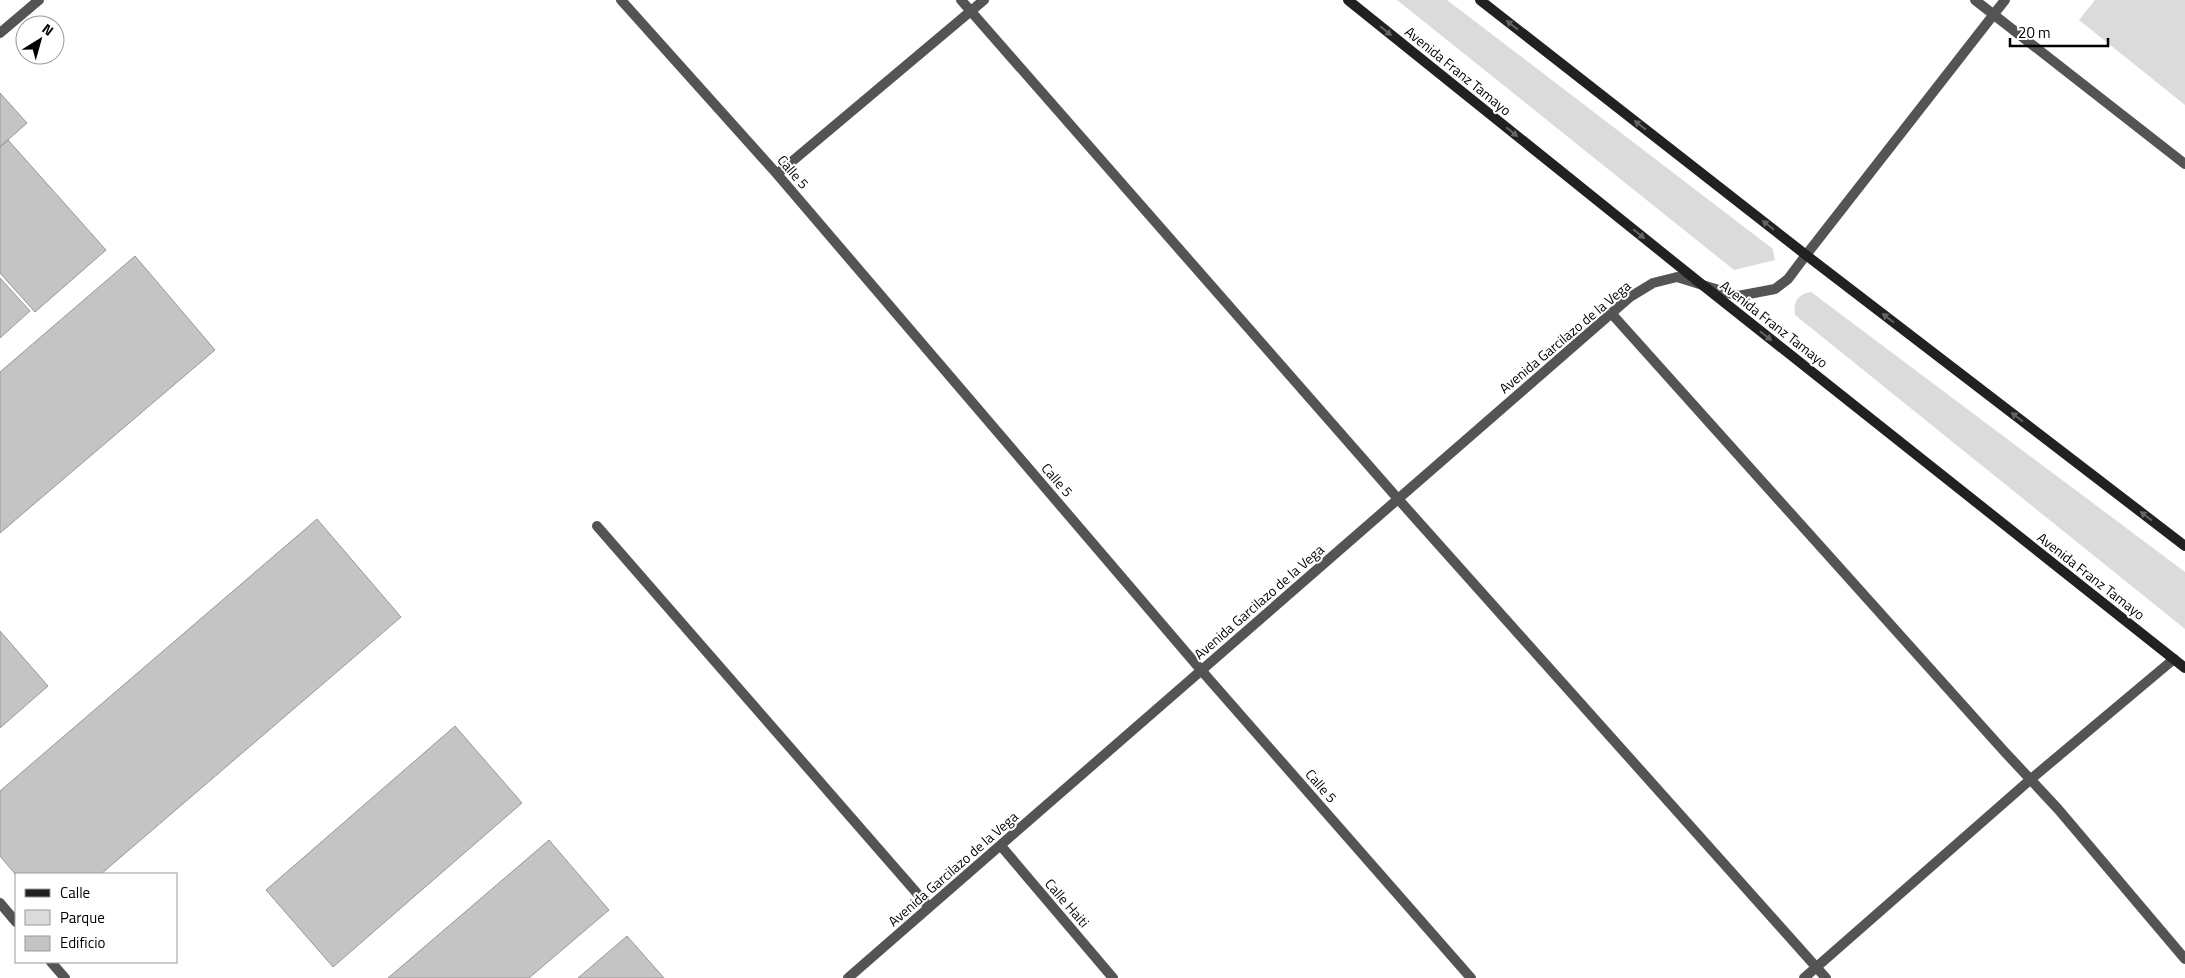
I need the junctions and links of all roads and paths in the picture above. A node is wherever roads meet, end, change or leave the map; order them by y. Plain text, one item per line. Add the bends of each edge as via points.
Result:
1 (38, 0) edge
2 (621, 0) edge
3 (961, 0) edge
4 (984, 0) edge
5 (1348, 0) edge
6 (1480, 0) edge
7 (1975, 0) edge
8 (2005, 0) edge
9 (971, 11) junction
10 (1993, 14) junction
11 (0, 33) edge
12 (2185, 164) edge
13 (777, 174) junction
14 (1806, 255) junction
15 (1700, 283) junction
16 (1611, 313) junction
17 (1399, 500) junction
18 (597, 526) dead end
19 (2185, 546) edge
20 (2174, 659) junction
21 (2185, 668) edge
22 (1201, 670) junction
23 (2031, 779) junction
24 (1001, 846) junction
25 (0, 903) edge
26 (929, 908) junction
27 (15, 921) edge
28 (2185, 959) edge
29 (52, 963) edge
30 (1817, 967) junction
31 (65, 978) edge
32 (848, 978) edge
33 (1114, 978) edge
34 (1471, 978) edge
35 (1804, 978) edge
36 (1826, 978) edge

1 - 11 street
2 - 13 street, Calle 5
3 - 9 street
4 - 9 street
5 -> 15 main road, Avenida Franz Tamayo
14 -> 6 main road
7 - 10 street
8 - 10 street, Avenida Garcilazo de la Vega
9 - 13 street
9 - 17 street
10 - 12 street
10 - 14 street, Avenida Garcilazo de la Vega
13 - 22 street, Calle 5
14 - 15 street, Avenida Garcilazo de la Vega via 1788,279 1775,289 1738,296
19 -> 14 main road
15 - 16 street, Avenida Garcilazo de la Vega via 1677,277 1653,283
15 -> 20 main road, Avenida Franz Tamayo
16 - 17 street, Avenida Garcilazo de la Vega
16 - 23 street
17 - 22 street, Avenida Garcilazo de la Vega
17 - 30 street
18 - 26 street
20 - 21 main road, Avenida Franz Tamayo
20 - 23 street
22 - 24 street, Avenida Garcilazo de la Vega
22 - 34 street, Calle 5
23 - 28 street
23 - 30 street
24 - 26 street, Avenida Garcilazo de la Vega
24 - 33 street, Calle Haiti
25 - 27 street
26 - 32 street, Avenida Garcilazo de la Vega
29 - 31 street
30 - 35 street
30 - 36 street

